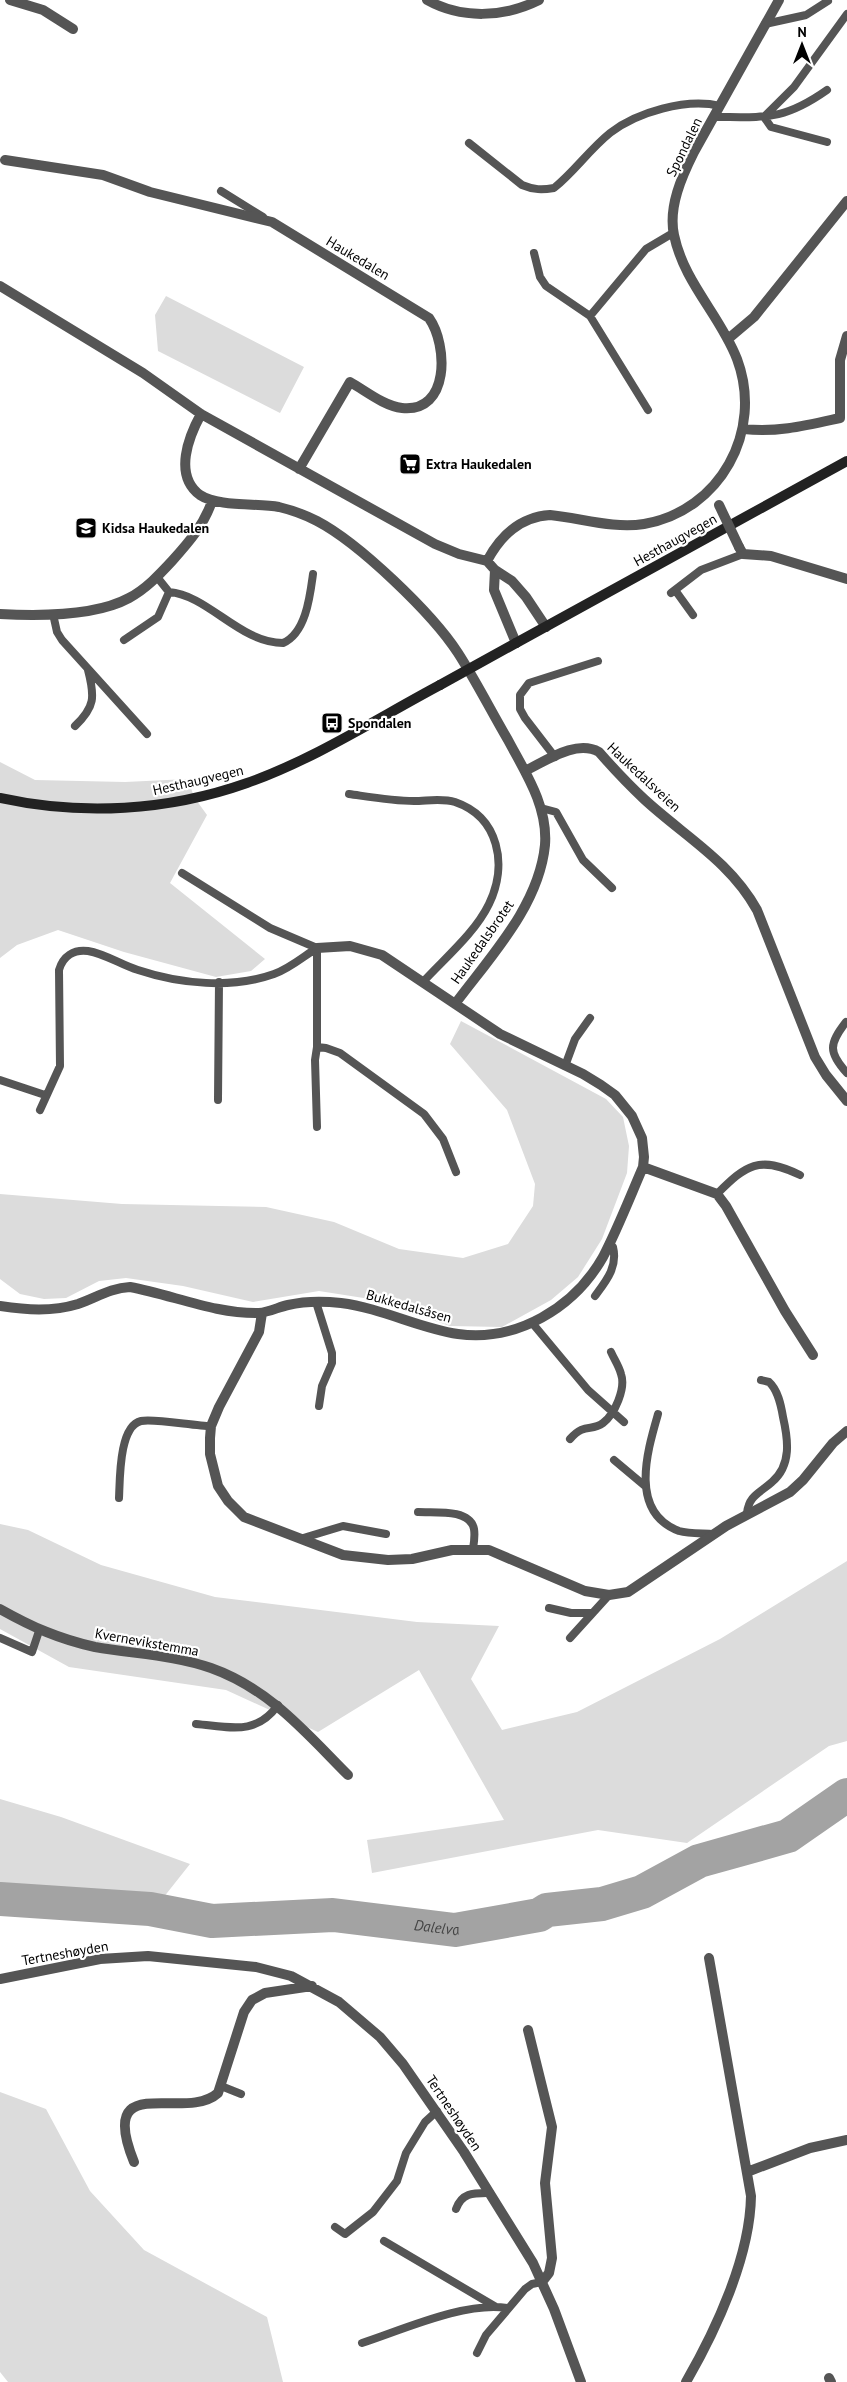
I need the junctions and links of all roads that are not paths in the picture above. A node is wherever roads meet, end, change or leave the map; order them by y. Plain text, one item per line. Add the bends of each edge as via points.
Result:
1 (10, 0) edge
2 (427, 0) edge
3 (539, 0) edge
4 (779, 0) edge
5 (828, 1) edge
6 (847, 14) edge
7 (765, 24) junction
8 (73, 29) dead end
9 (827, 90) dead end
10 (720, 106) junction
11 (714, 117) junction
12 (764, 117) junction
13 (827, 142) dead end
14 (469, 143) dead end
15 (5, 160) dead end
16 (221, 192) dead end
17 (847, 202) edge
18 (272, 222) junction
19 (673, 233) junction
20 (534, 253) dead end
21 (0, 286) edge
22 (590, 316) junction
23 (847, 336) edge
24 (728, 339) junction
25 (648, 410) dead end
26 (201, 414) junction
27 (843, 416) edge
28 (744, 429) junction
29 (847, 461) edge
30 (299, 468) junction
31 (711, 490) junction
32 (212, 501) junction
33 (742, 551) junction
34 (487, 561) junction
35 (496, 570) junction
36 (314, 574) dead end
37 (157, 577) junction
38 (847, 579) edge
39 (169, 592) junction
40 (0, 614) edge
41 (53, 614) junction
42 (693, 615) dead end
43 (546, 627) junction
44 (124, 640) dead end
45 (516, 643) junction
46 (598, 661) dead end
47 (88, 669) junction
48 (75, 726) dead end
49 (148, 734) dead end
50 (555, 757) junction
51 (525, 771) junction
52 (349, 794) dead end
53 (0, 798) edge
54 (541, 808) junction
55 (182, 872) dead end
56 (612, 888) dead end
57 (317, 948) junction
58 (219, 982) junction
59 (423, 982) junction
60 (455, 1004) junction
61 (590, 1018) dead end
62 (846, 1022) edge
63 (317, 1047) junction
64 (565, 1066) junction
65 (847, 1073) edge
66 (0, 1080) edge
67 (45, 1095) junction
68 (218, 1100) dead end
69 (847, 1101) edge
70 (40, 1110) dead end
71 (317, 1127) dead end
72 (643, 1167) junction
73 (456, 1172) dead end
74 (800, 1175) dead end
75 (717, 1194) junction
76 (608, 1244) junction
77 (595, 1296) dead end
78 (316, 1302) junction
79 (0, 1306) edge
80 (262, 1313) junction
81 (533, 1324) junction
82 (611, 1352) dead end
83 (813, 1355) dead end
84 (761, 1380) dead end
85 (319, 1406) dead end
86 (613, 1412) junction
87 (658, 1414) dead end
88 (624, 1422) dead end
89 (211, 1426) junction
90 (847, 1431) edge
91 (570, 1439) dead end
92 (614, 1460) dead end
93 (645, 1486) junction
94 (119, 1498) dead end
95 (418, 1512) dead end
96 (747, 1513) junction
97 (386, 1534) dead end
98 (714, 1534) junction
99 (299, 1540) junction
100 (473, 1549) junction
101 (609, 1595) junction
102 (549, 1608) dead end
103 (0, 1609) edge
104 (591, 1613) junction
105 (39, 1631) junction
106 (0, 1638) edge
107 (570, 1638) dead end
108 (278, 1705) junction
109 (196, 1724) dead end
110 (348, 1775) dead end
111 (709, 1958) dead end
112 (0, 1979) edge
113 (312, 1986) junction
114 (528, 2030) dead end
115 (221, 2086) junction
116 (241, 2094) dead end
117 (437, 2112) junction
118 (847, 2140) edge
119 (134, 2162) dead end
120 (747, 2172) junction
121 (490, 2193) junction
122 (456, 2208) dead end
123 (335, 2227) dead end
124 (384, 2241) dead end
125 (542, 2282) junction
126 (496, 2306) junction
127 (507, 2308) junction
128 (362, 2343) dead end
129 (477, 2353) dead end
130 (581, 2382) edge
131 (686, 2382) edge

1 - 8 street via 43,10
2 - 3 street via 445,10 490,14 514,10
4 - 7 street, Spondalen
5 - 7 lane via 806,15
6 - 12 lane via 794,87
7 - 10 street, Spondalen
9 - 12 lane via 786,114
10 - 11 street, Spondalen
10 - 14 lane via 690,104 628,122 610,133 554,188 542,190 522,185
11 - 12 lane
11 - 19 street, Spondalen via 682,176
12 - 13 lane via 771,127
15 - 18 street, Haukedalen via 103,175 150,192
16 - 18 lane
17 - 24 street via 754,316
18 - 30 street, Haukedalen via 429,318 436,328 442,349 439,382 429,399 420,405 392,406 350,382
19 - 22 lane via 646,249
19 - 24 street, Spondalen via 688,276
20 - 22 lane via 540,277 546,286
21 - 26 street via 136,368
22 - 25 lane
23 - 27 street via 840,360
24 - 28 street, Spondalen via 744,386
26 - 30 street
26 - 32 street via 187,447 186,469 193,487
27 - 28 street via 803,426
28 - 31 street, Spondalen via 730,461
29 - 43 main road, Hesthaugvegen
30 - 34 street via 435,544
31 - 33 street, bridge
31 - 34 street, Spondalen via 672,515 643,524 608,524 550,515 531,518 501,538
32 - 37 street via 190,542
32 - 51 street via 280,507 300,514 338,535 374,564 418,606 457,651
33 - 38 street via 771,556
33 - 42 lane via 702,570 673,592
34 - 35 street
35 - 43 street via 512,581
35 - 45 street via 494,590
36 - 39 lane via 298,629 283,643 263,639 181,593
37 - 39 lane
37 - 41 street via 127,600
39 - 44 lane via 158,617
40 - 41 street
41 - 47 lane via 57,632
43 - 45 main road, Hesthaugvegen
45 - 53 main road, Hesthaugvegen, bridge via 278,771 215,793 183,801 123,808 63,808
46 - 50 lane via 529,683 520,695 520,708 525,718
47 - 48 lane via 92,704
47 - 49 lane
50 - 51 street, Haukedalsveien
50 - 69 street, Haukedalsveien via 581,747 591,747 599,752 644,799 732,873 745,888 769,936 815,1057
51 - 54 street, Haukedalsbrotet
52 - 59 lane, Haukedalsbrotet via 393,800 453,802 478,814 494,836 498,852 497,869 489,904 472,928
54 - 56 lane via 556,812 583,860
54 - 60 street, Haukedalsbrotet via 545,826 542,863 524,909
55 - 57 lane via 270,928
57 - 58 lane, Haukedalsbrotet via 276,974
57 - 59 street, Haukedalsbrotet via 350,946 367,949
57 - 63 lane
58 - 67 lane, Haukedalsbrotet via 163,977 86,951 66,956 59,970 60,1066
58 - 68 lane
59 - 60 street, Haukedalsbrotet
60 - 64 street, Bukkedalsåsen via 500,1034
61 - 64 lane via 576,1039
62 - 65 lane via 834,1038 832,1051
63 - 71 lane
63 - 73 lane via 340,1054 424,1114 442,1139
64 - 72 street, Bukkedalsåsen via 615,1095 632,1116 642,1138
66 - 67 lane
67 - 70 lane, Haukedalsbrotet
72 - 75 street
72 - 76 street, Bukkedalsåsen
74 - 75 lane via 782,1166 749,1166
75 - 83 street
76 - 77 lane via 613,1247 613,1264 610,1275
76 - 81 street, Bukkedalsåsen via 598,1265 580,1287
78 - 80 street, Bukkedalsåsen via 289,1304
78 - 81 street, Bukkedalsåsen via 365,1307 458,1334 496,1334
78 - 85 lane via 333,1360 322,1386
79 - 80 street, Bukkedalsåsen via 42,1311 63,1308 116,1288 130,1287 212,1307
80 - 89 street via 259,1332
81 - 86 lane via 588,1390
82 - 86 lane via 622,1383
84 - 96 lane via 769,1382 777,1392 788,1439 787,1454 773,1482 752,1496
86 - 88 lane
86 - 91 lane via 604,1423 578,1429
87 - 93 lane via 648,1447
89 - 94 lane via 150,1420 135,1424 126,1435
89 - 99 street via 210,1454 214,1472 228,1501 244,1518
90 - 96 street via 790,1492
92 - 93 lane
93 - 98 lane via 648,1500 666,1524 680,1531
95 - 100 lane via 462,1515 475,1530
96 - 98 street
97 - 99 lane via 343,1526
98 - 101 street via 628,1592
99 - 100 street via 343,1554 388,1560
100 - 101 street via 489,1550 585,1591
101 - 104 lane
102 - 104 lane
103 - 105 street, Kvernevikstemma
104 - 107 lane
105 - 106 lane via 32,1652
105 - 108 street, Kvernevikstemma via 95,1646 213,1668 241,1681
108 - 109 lane via 264,1721 252,1727
108 - 110 street, Kvernevikstemma
111 - 120 street
112 - 113 street, Tertneshøyden via 100,1959 148,1956 256,1967
113 - 115 street via 265,1993 252,2000 244,2012
113 - 117 street, Tertneshøyden via 339,2002 380,2037 404,2064
114 - 125 street via 552,2128 545,2183 552,2258 549,2273
115 - 116 lane
115 - 119 street via 211,2100 154,2102 132,2110 125,2118 124,2128
117 - 121 street, Tertneshøyden
117 - 123 lane via 425,2122 406,2153 397,2181 373,2212 345,2234
118 - 120 street via 810,2148
120 - 131 street via 751,2196 748,2233 712,2333
121 - 122 lane via 468,2194 459,2199
121 - 125 street, Tertneshøyden
124 - 126 lane
125 - 127 lane via 525,2289
125 - 130 street, Tertneshøyden
126 - 127 lane
126 - 128 lane via 457,2312
127 - 129 lane via 486,2334

